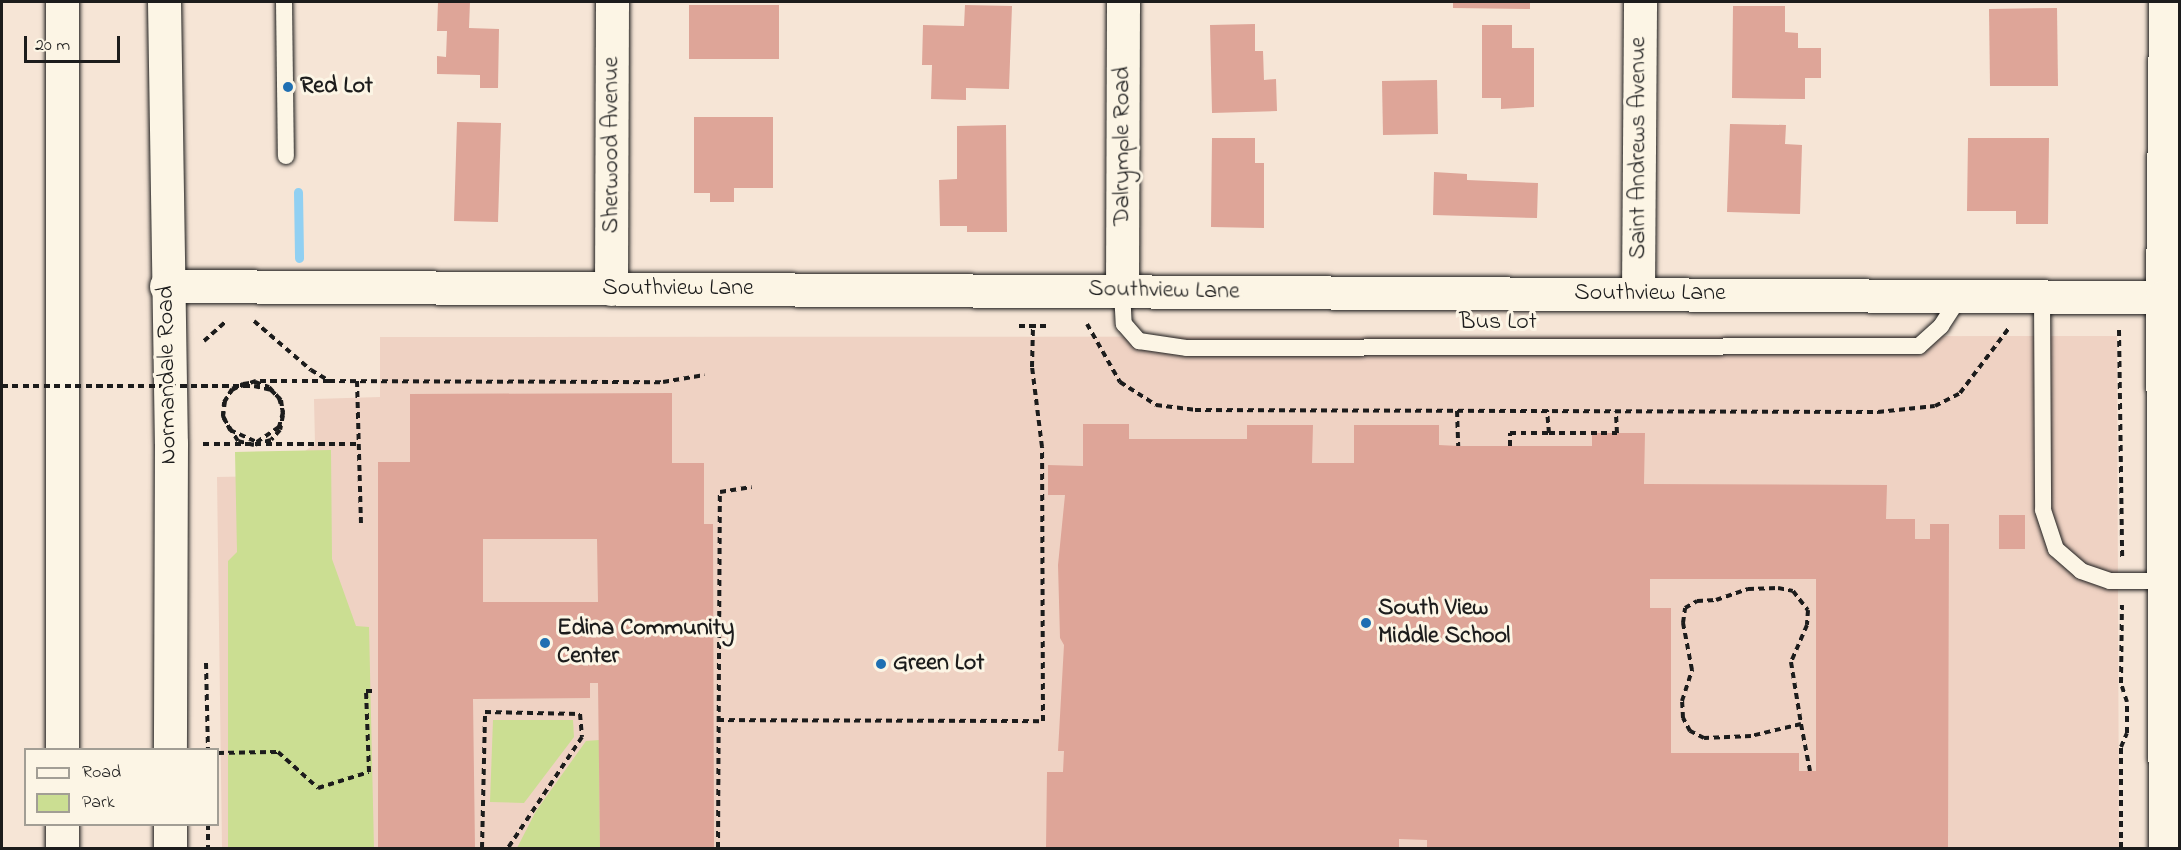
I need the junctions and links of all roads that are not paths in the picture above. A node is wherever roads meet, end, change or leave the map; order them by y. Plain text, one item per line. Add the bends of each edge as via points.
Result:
1 (62, 2) edge
2 (164, 2) edge
3 (284, 2) edge
4 (612, 2) edge
5 (1123, 2) edge
6 (1640, 2) edge
7 (2165, 2) edge
8 (286, 156) dead end
9 (166, 286) junction
10 (611, 289) junction
11 (1122, 291) junction
12 (1638, 294) junction
13 (1961, 295) junction
14 (2162, 297) junction
15 (2042, 312) junction
16 (2172, 460) edge
17 (2165, 581) junction
18 (62, 748) edge
19 (170, 748) edge
20 (62, 826) edge
21 (170, 826) edge
22 (62, 849) edge
23 (170, 849) edge
24 (2165, 849) edge

1 - 18 main road
2 - 9 main road, Normandale Road
3 - 8 lane
4 - 10 main road, Sherwood Avenue
5 - 11 main road, Dalrymple Road
6 - 12 main road, Saint Andrews Avenue
7 - 14 main road
9 - 10 main road, Southview Lane
9 - 19 main road, Normandale Road via 171,443
10 - 11 main road, Southview Lane
11 - 12 main road, Southview Lane
11 - 13 lane, Bus Lot via 1124,324 1139,341 1187,348 1919,346 1941,326
12 - 13 main road, Southview Lane
13 - 15 main road, Southview Lane
14 - 15 main road, Southview Lane
14 - 16 main road
15 - 17 lane via 2043,510 2056,549 2080,571 2122,581
16 - 17 main road
17 - 24 main road
20 - 22 main road
21 - 23 main road

